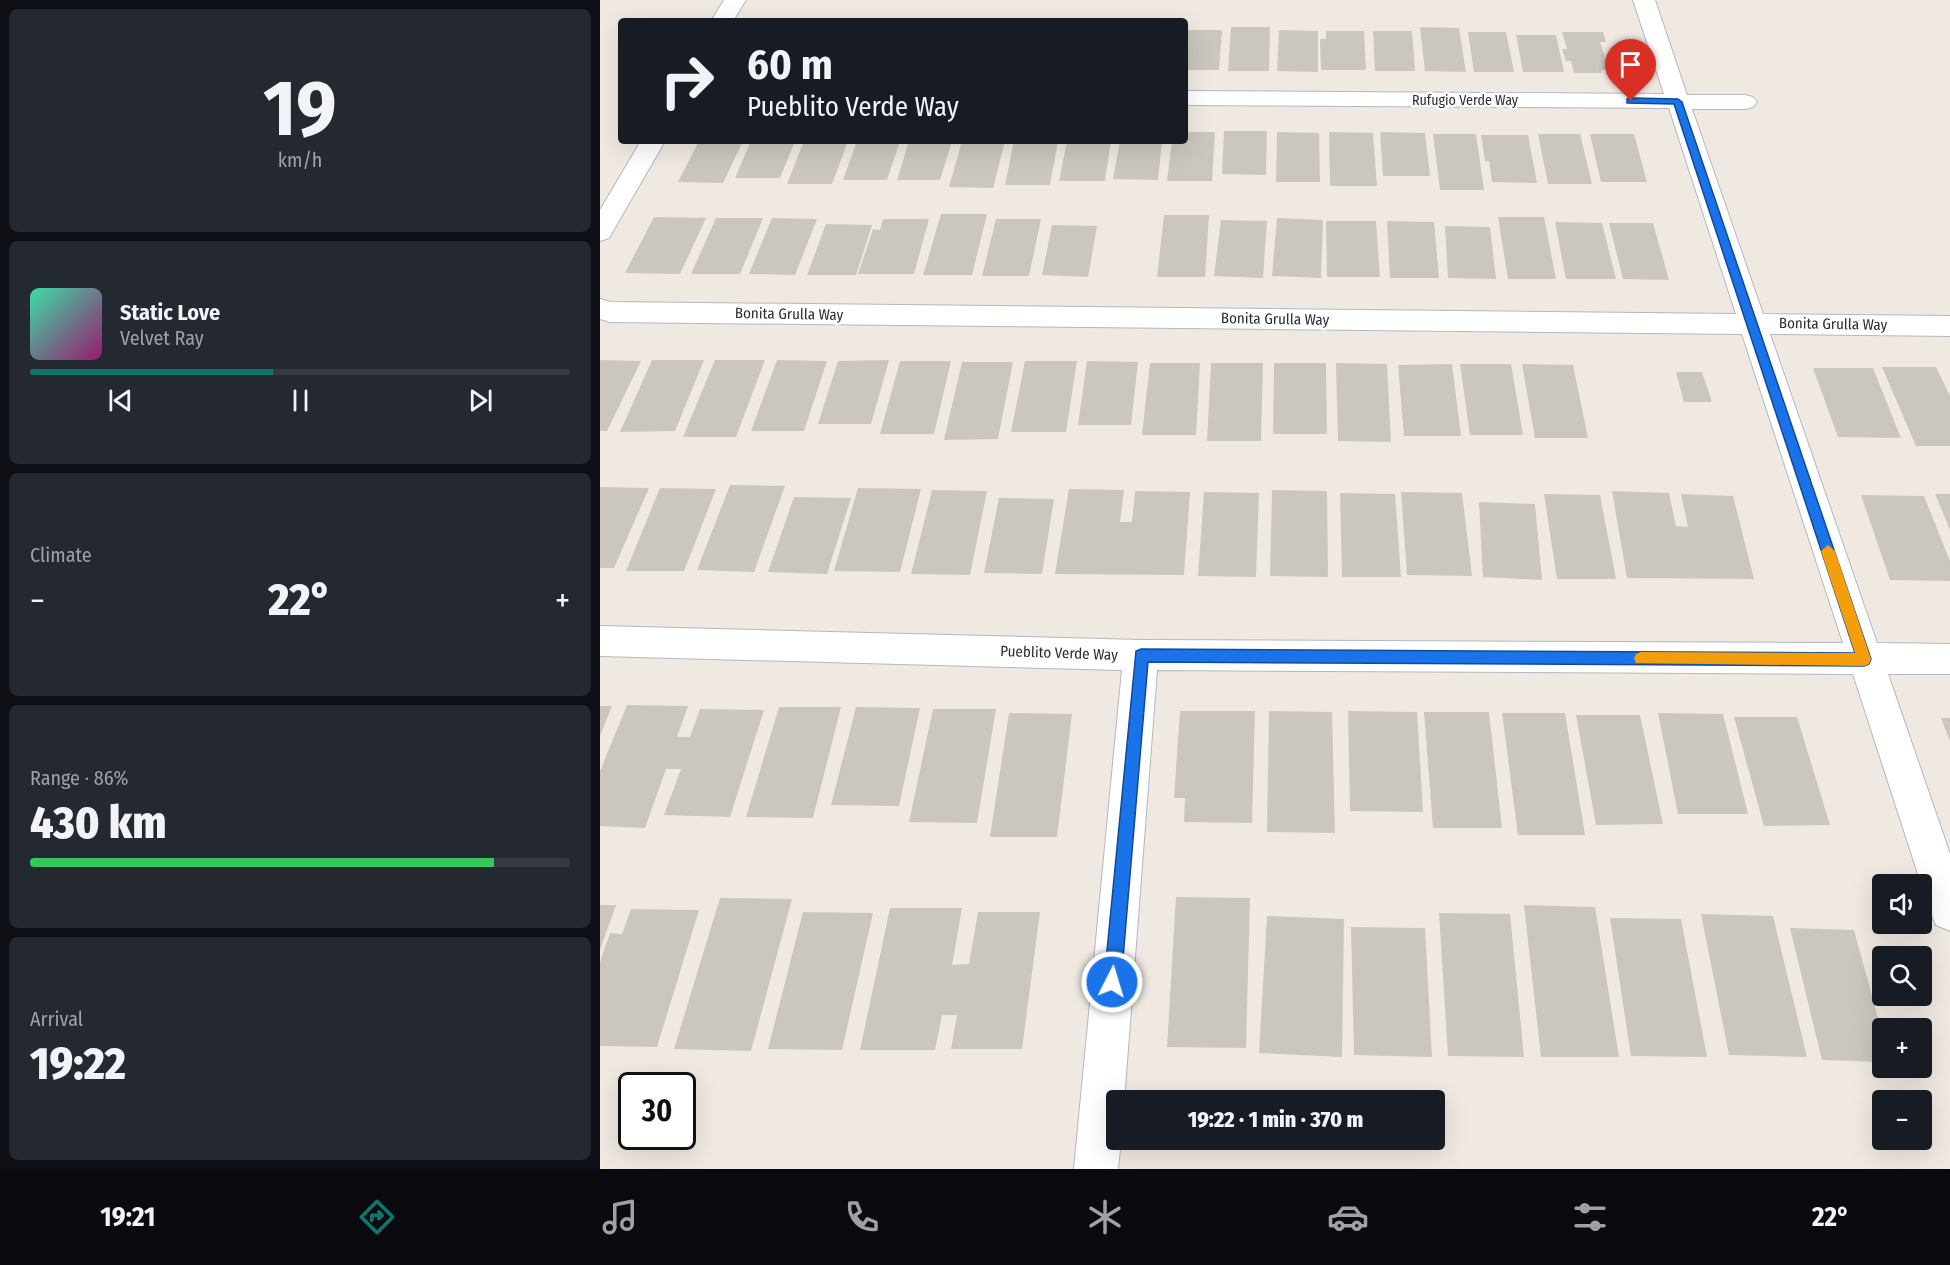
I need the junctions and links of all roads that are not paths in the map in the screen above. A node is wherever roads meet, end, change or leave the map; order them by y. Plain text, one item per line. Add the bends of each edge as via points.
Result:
1 (735, 0) edge
2 (1644, 0) edge
3 (724, 18) edge
4 (1188, 98) edge
5 (1678, 102) junction
6 (1745, 102) dead end
7 (651, 144) edge
8 (600, 232) edge
9 (600, 309) edge
10 (1752, 323) junction
11 (1950, 326) edge
12 (600, 641) edge
13 (1141, 656) junction
14 (1864, 659) junction
15 (1950, 659) edge
16 (1950, 911) edge
17 (1096, 1169) edge

1 - 3 street
2 - 5 street
4 - 5 street, Rufugio Verde Way
5 - 6 street, Rufugio Verde Way
5 - 10 street
7 - 8 street
9 - 10 street, Bonita Grulla Way via 622,313
10 - 11 street, Bonita Grulla Way
10 - 14 street
12 - 13 street, Pueblito Verde Way
13 - 14 street, Pueblito Verde Way
13 - 17 street
14 - 15 street, Pueblito Verde Way
14 - 16 street

